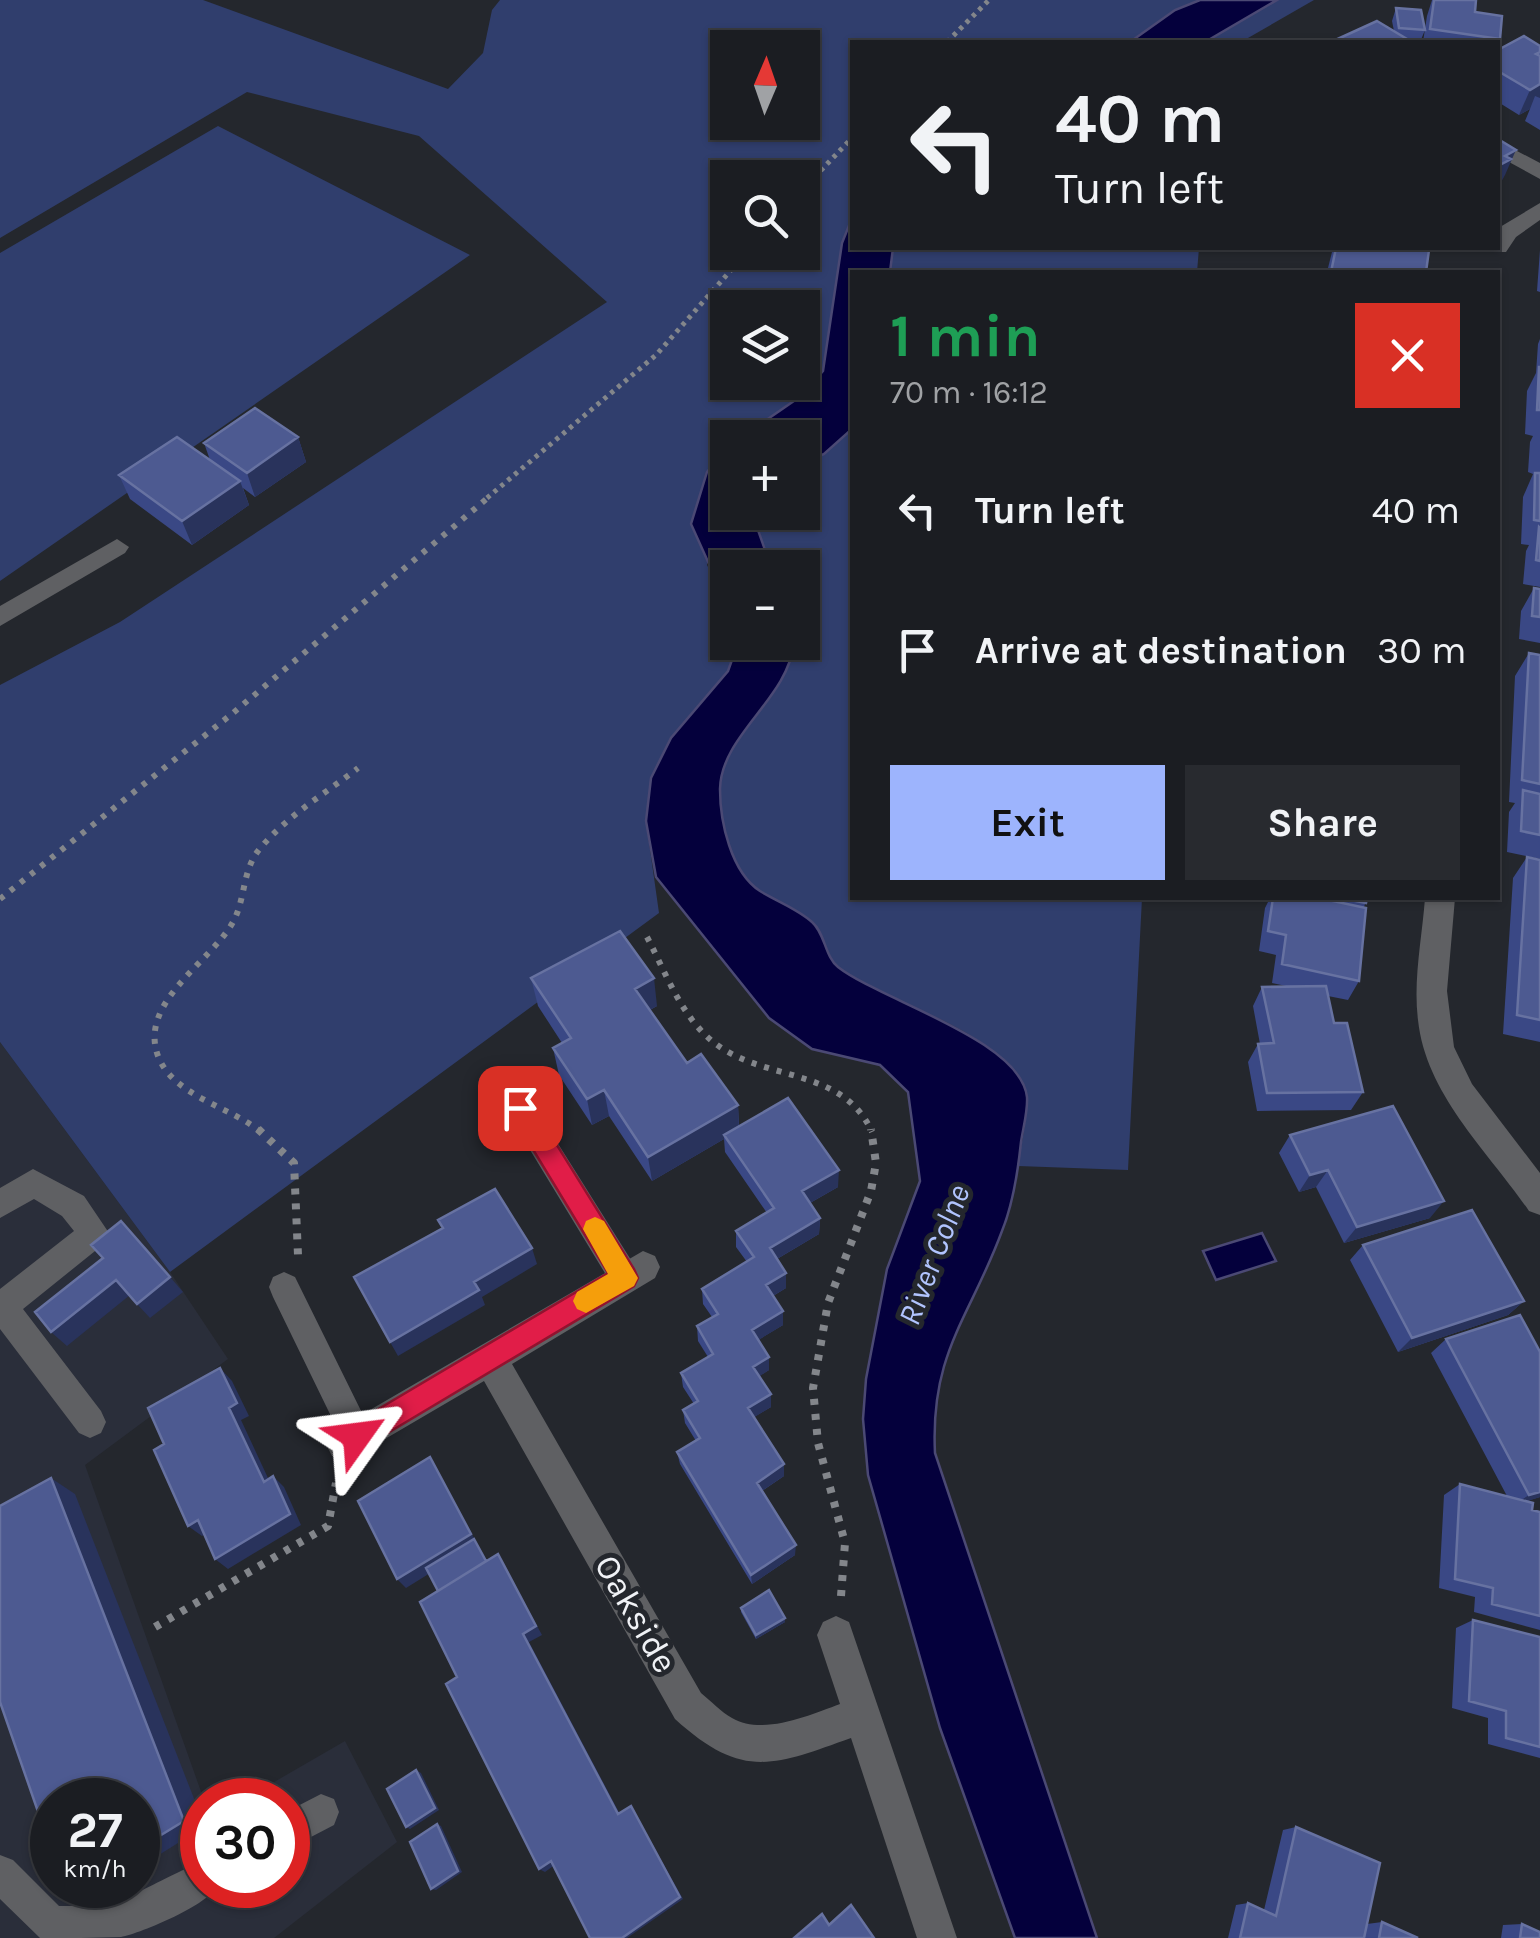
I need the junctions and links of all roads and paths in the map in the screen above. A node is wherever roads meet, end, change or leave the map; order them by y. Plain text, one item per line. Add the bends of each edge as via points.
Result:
1 (989, 0) edge
2 (949, 40) edge
3 (850, 140) edge
4 (1500, 148) edge
5 (820, 171) edge
6 (1540, 172) edge
7 (1540, 210) edge
8 (1500, 243) edge
9 (1496, 250) edge
10 (731, 270) edge
11 (1488, 270) dead end
12 (117, 547) dead end
13 (0, 617) edge
14 (358, 768) dead end
15 (0, 899) edge
16 (1440, 900) edge
17 (647, 936) dead end
18 (520, 1108) dead end
19 (1540, 1200) edge
20 (0, 1204) edge
21 (634, 1272) joint
22 (284, 1287) joint
23 (490, 1358) junction
24 (90, 1422) dead end
25 (350, 1440) junction
26 (155, 1628) dead end
27 (836, 1635) joint
28 (861, 1716) junction
29 (321, 1812) dead end
30 (310, 1819) edge
31 (0, 1874) edge
32 (180, 1893) edge
33 (937, 1938) edge

1 - 2 path
3 - 5 path
4 - 6 street
7 - 8 street
9 - 11 street
10 - 15 path via 656,355
12 - 13 lane
14 - 22 path via 250,859 234,918 154,1028 156,1052 169,1074 191,1094 271,1139 294,1163 298,1268
16 - 19 street via 1432,998 1437,1042 1448,1072
17 - 27 path via 706,1036 725,1050 850,1099 876,1140 864,1217 826,1301 816,1360 813,1411 846,1546
18 - 21 lane
20 - 24 lane via 34,1183 73,1206 94,1233 2,1306
21 - 23 street
22 - 25 lane
23 - 25 street
23 - 28 street, Oakside via 688,1706 733,1739 760,1742 784,1741
25 - 26 path via 328,1526
27 - 28 street
28 - 33 street
29 - 30 lane
31 - 32 lane via 51,1924 94,1926 136,1918

